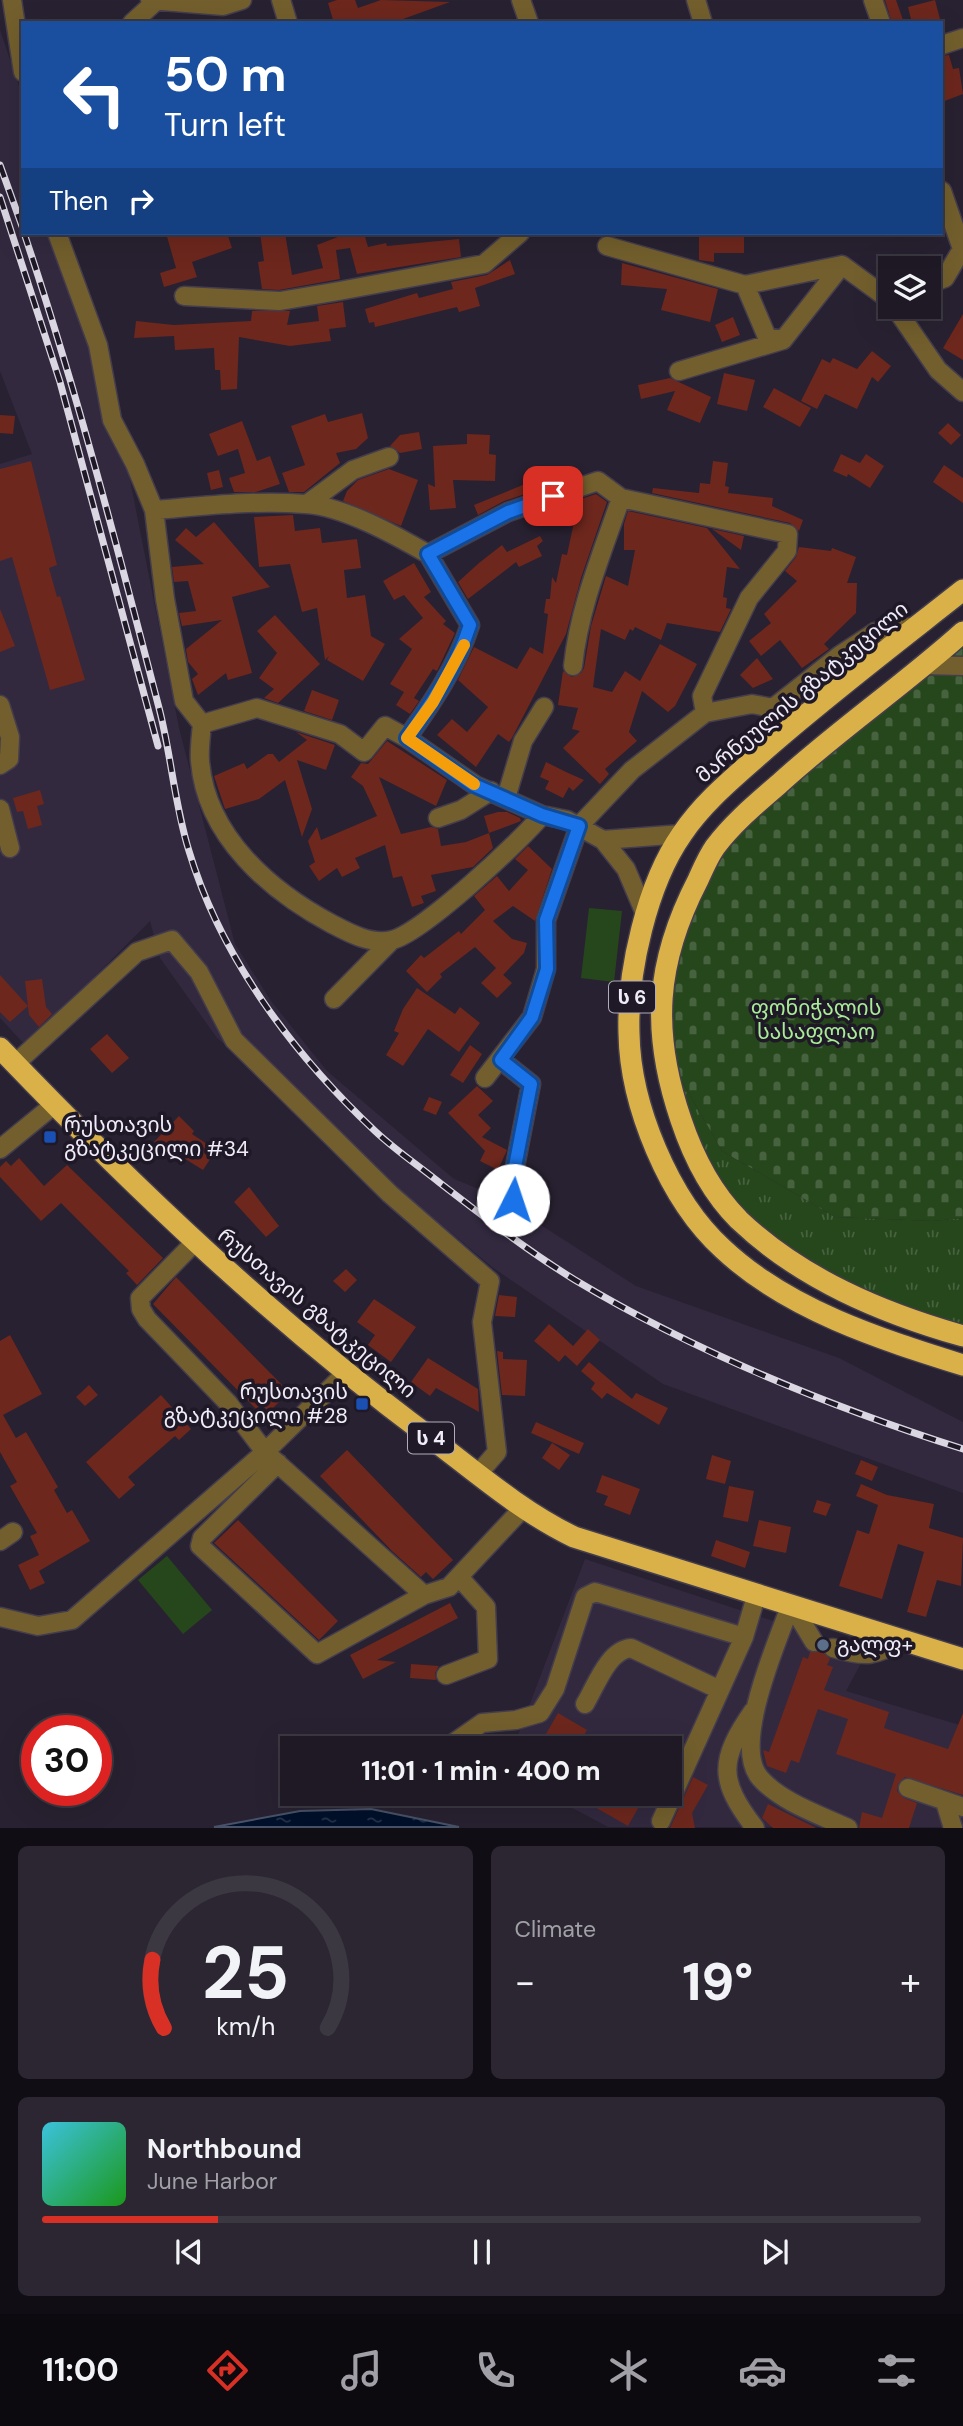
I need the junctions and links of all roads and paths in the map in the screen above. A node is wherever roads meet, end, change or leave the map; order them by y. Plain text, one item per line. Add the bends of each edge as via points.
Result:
1 (12, 0) edge
2 (242, 0) edge
3 (281, 0) edge
4 (521, 0) edge
5 (695, 0) edge
6 (873, 0) edge
7 (152, 1) edge
8 (134, 21) edge
9 (287, 21) edge
10 (528, 21) edge
11 (702, 21) edge
12 (880, 21) edge
13 (963, 38) edge
14 (943, 45) edge
15 (21, 59) edge
16 (943, 194) edge
17 (58, 235) edge
18 (518, 235) edge
19 (607, 246) dead end
20 (960, 263) edge
21 (842, 265) junction
22 (941, 280) edge
23 (745, 285) junction
24 (878, 291) edge
25 (184, 296) dead end
26 (903, 319) edge
27 (783, 340) junction
28 (680, 371) dead end
29 (963, 392) edge
30 (389, 457) dead end
31 (621, 498) junction
32 (307, 504) junction
33 (154, 510) junction
34 (428, 554) junction
35 (963, 590) edge
36 (917, 626) junction
37 (961, 635) edge
38 (924, 665) junction
39 (573, 666) dead end
40 (963, 666) edge
41 (0, 705) edge
42 (544, 707) dead end
43 (773, 708) junction
44 (705, 713) junction
45 (806, 714) junction
46 (202, 724) junction
47 (407, 738) junction
48 (0, 765) edge
49 (498, 795) junction
50 (0, 809) edge
51 (542, 815) junction
52 (438, 818) dead end
53 (579, 826) junction
54 (682, 834) junction
55 (603, 840) junction
56 (10, 848) dead end
57 (646, 916) junction
58 (392, 940) junction
59 (334, 999) dead end
60 (0, 1048) edge
61 (501, 1060) junction
62 (15, 1064) junction
63 (485, 1078) dead end
64 (55, 1104) junction
65 (0, 1149) edge
66 (513, 1200) dead end
67 (195, 1241) junction
68 (963, 1336) edge
69 (963, 1365) edge
70 (346, 1373) junction
71 (271, 1458) junction
72 (478, 1474) junction
73 (523, 1508) junction
74 (459, 1577) junction
75 (757, 1593) junction
76 (424, 1595) junction
77 (0, 1601) edge
78 (791, 1604) junction
79 (3, 1618) edge
80 (744, 1637) junction
81 (904, 1640) junction
82 (814, 1642) dead end
83 (833, 1648) dead end
84 (963, 1659) edge
85 (446, 1675) dead end
86 (720, 1690) junction
87 (585, 1704) dead end
88 (753, 1711) junction
89 (463, 1736) edge
90 (908, 1788) dead end
91 (945, 1802) junction
92 (963, 1807) edge
93 (662, 1821) dead end
94 (755, 1828) edge
95 (848, 1828) edge
96 (953, 1828) edge

1 - 15 street
2 - 7 street via 223,6
3 - 9 street
4 - 10 street
5 - 11 street
6 - 12 street
7 - 8 street
13 - 14 street
16 - 20 street via 962,249
17 - 33 street via 99,345 111,420
18 - 25 street via 484,264 339,291 280,301
19 - 23 street
20 - 22 street
21 - 23 street
21 - 24 street
21 - 27 street
23 - 27 street via 767,337
26 - 29 street via 938,370
27 - 28 street
30 - 32 street via 352,470
31 - 34 street via 598,481 508,512
31 - 39 street via 592,580
31 - 44 street via 788,534 787,551 748,598 702,695
32 - 33 street
32 - 34 street via 378,526
33 - 46 street via 184,701
34 - 47 street via 470,625 433,702
35 - 36 highway, მარნეულის გზატკეცილი / ს 6
36 - 43 street via 876,632
36 - 45 highway, მარნეულის გზატკეცილი / ს 6
37 - 38 highway, ს 6
38 - 40 street
38 - 68 highway, ს 6 via 827,740 739,819 714,849 677,920 662,987 661,1046 689,1144 719,1198 740,1221 783,1256 842,1291
41 - 48 street via 10,737 9,759
42 - 49 street
43 - 44 street via 752,704
43 - 45 street
44 - 53 street via 632,770
45 - 54 highway, მარნეულის გზატკეცილი / ს 6 via 718,792
46 - 47 street via 257,708 340,734 364,752 385,726
46 - 58 street via 200,761 207,791 222,828 245,860 310,912 366,940
47 - 49 street
49 - 51 street
49 - 52 street
50 - 56 street
51 - 53 street
51 - 58 street via 523,838 425,921
53 - 55 street
53 - 61 street via 546,920 547,969 532,1017
54 - 55 street
54 - 57 highway, მარნეულის გზატკეცილი / ს 6
55 - 57 street via 626,869
57 - 69 highway, მარნეულის გზატკეცილი / ს 6 via 634,973 629,1033 647,1129 682,1200 723,1250 778,1289 869,1334
58 - 59 street
60 - 62 highway, რუსთავის გზატკეცილი / ს 4
61 - 63 street
61 - 66 street via 531,1084 512,1182
62 - 64 highway, რუსთავის გზატკეცილი / ს 4
62 - 72 street via 137,952 172,940 200,972 234,1040 390,1194 490,1281 482,1322 497,1452
64 - 65 street
64 - 67 highway, რუსთავის გზატკეცილი / ს 4
67 - 70 highway, რუსთავის გზატკეცილი / ს 4
67 - 71 street via 140,1298 141,1309 228,1403
70 - 71 street
70 - 72 highway, რუსთავის გზატკეცილი / ს 4
71 - 76 street
71 - 76 street via 200,1546 317,1654
71 - 79 street via 72,1620 38,1626
72 - 73 highway, რუსთავის გზატკეცილი / ს 4
73 - 74 street
73 - 75 highway, რუსთავის გზატკეცილი / ს 4 via 574,1537
74 - 76 street via 449,1587
74 - 85 street via 486,1606 488,1659
75 - 78 highway, რუსთავის გზატკეცილი / ს 4
75 - 80 street
77 - 79 street
78 - 81 highway, რუსთავის გზატკეცილი / ს 4
78 - 82 street
78 - 88 street
80 - 86 street
80 - 89 street via 595,1592 585,1597 555,1689 540,1713 482,1723
81 - 83 street via 875,1656
81 - 84 highway, რუსთავის გზატკეცილი / ს 4
86 - 87 street via 631,1648 612,1657
86 - 93 street
88 - 94 street via 732,1742 726,1783
88 - 95 street via 751,1749 758,1776 783,1796
90 - 91 street
91 - 92 street
91 - 96 street

